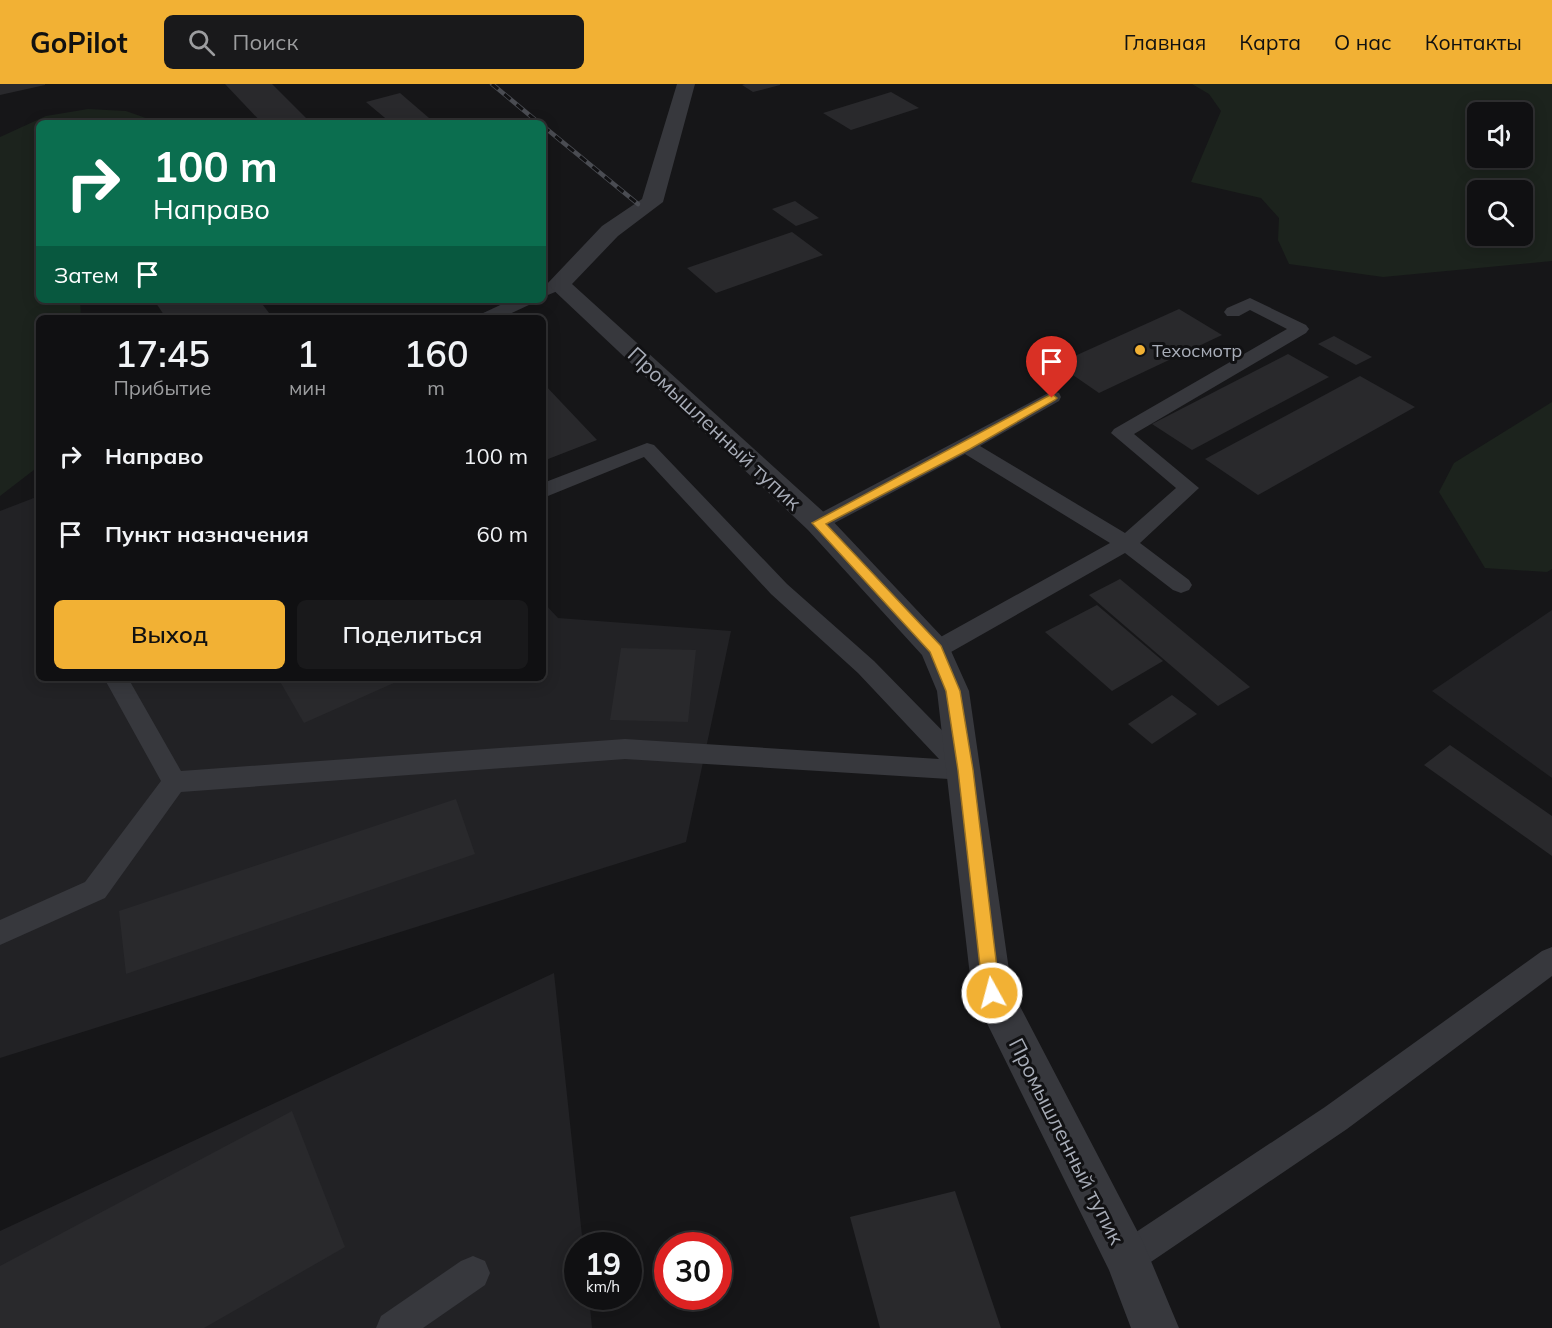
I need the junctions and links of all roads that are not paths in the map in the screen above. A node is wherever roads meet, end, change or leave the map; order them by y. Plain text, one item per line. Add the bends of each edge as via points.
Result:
1 (686, 84) edge
2 (551, 288) edge
3 (519, 303) edge
4 (1233, 312) dead end
5 (493, 315) edge
6 (1052, 398) dead end
7 (966, 446) junction
8 (546, 490) edge
9 (818, 523) junction
10 (1126, 543) junction
11 (1181, 585) dead end
12 (936, 650) junction
13 (118, 681) edge
14 (965, 770) junction
15 (174, 782) junction
16 (0, 933) edge
17 (1552, 960) edge
18 (1127, 1257) junction
19 (473, 1273) dead end
20 (393, 1328) edge
21 (1155, 1328) edge

1 - 2 street, Промышленный тупик via 651,202 610,231
2 - 9 street, Промышленный тупик
3 - 5 lane
4 - 10 lane via 1250,303 1300,329 1121,433 1190,488
6 - 7 lane
7 - 9 lane
7 - 10 lane
8 - 14 lane via 647,448 779,589 866,667
9 - 12 street, Промышленный тупик
10 - 11 lane
10 - 12 lane
12 - 14 street, Промышленный тупик via 953,691
13 - 15 lane
14 - 15 lane via 625,749
14 - 18 street, Промышленный тупик via 992,993
15 - 16 lane via 94,890
17 - 18 lane via 1336,1118
18 - 21 street, Промышленный тупик
19 - 20 lane

